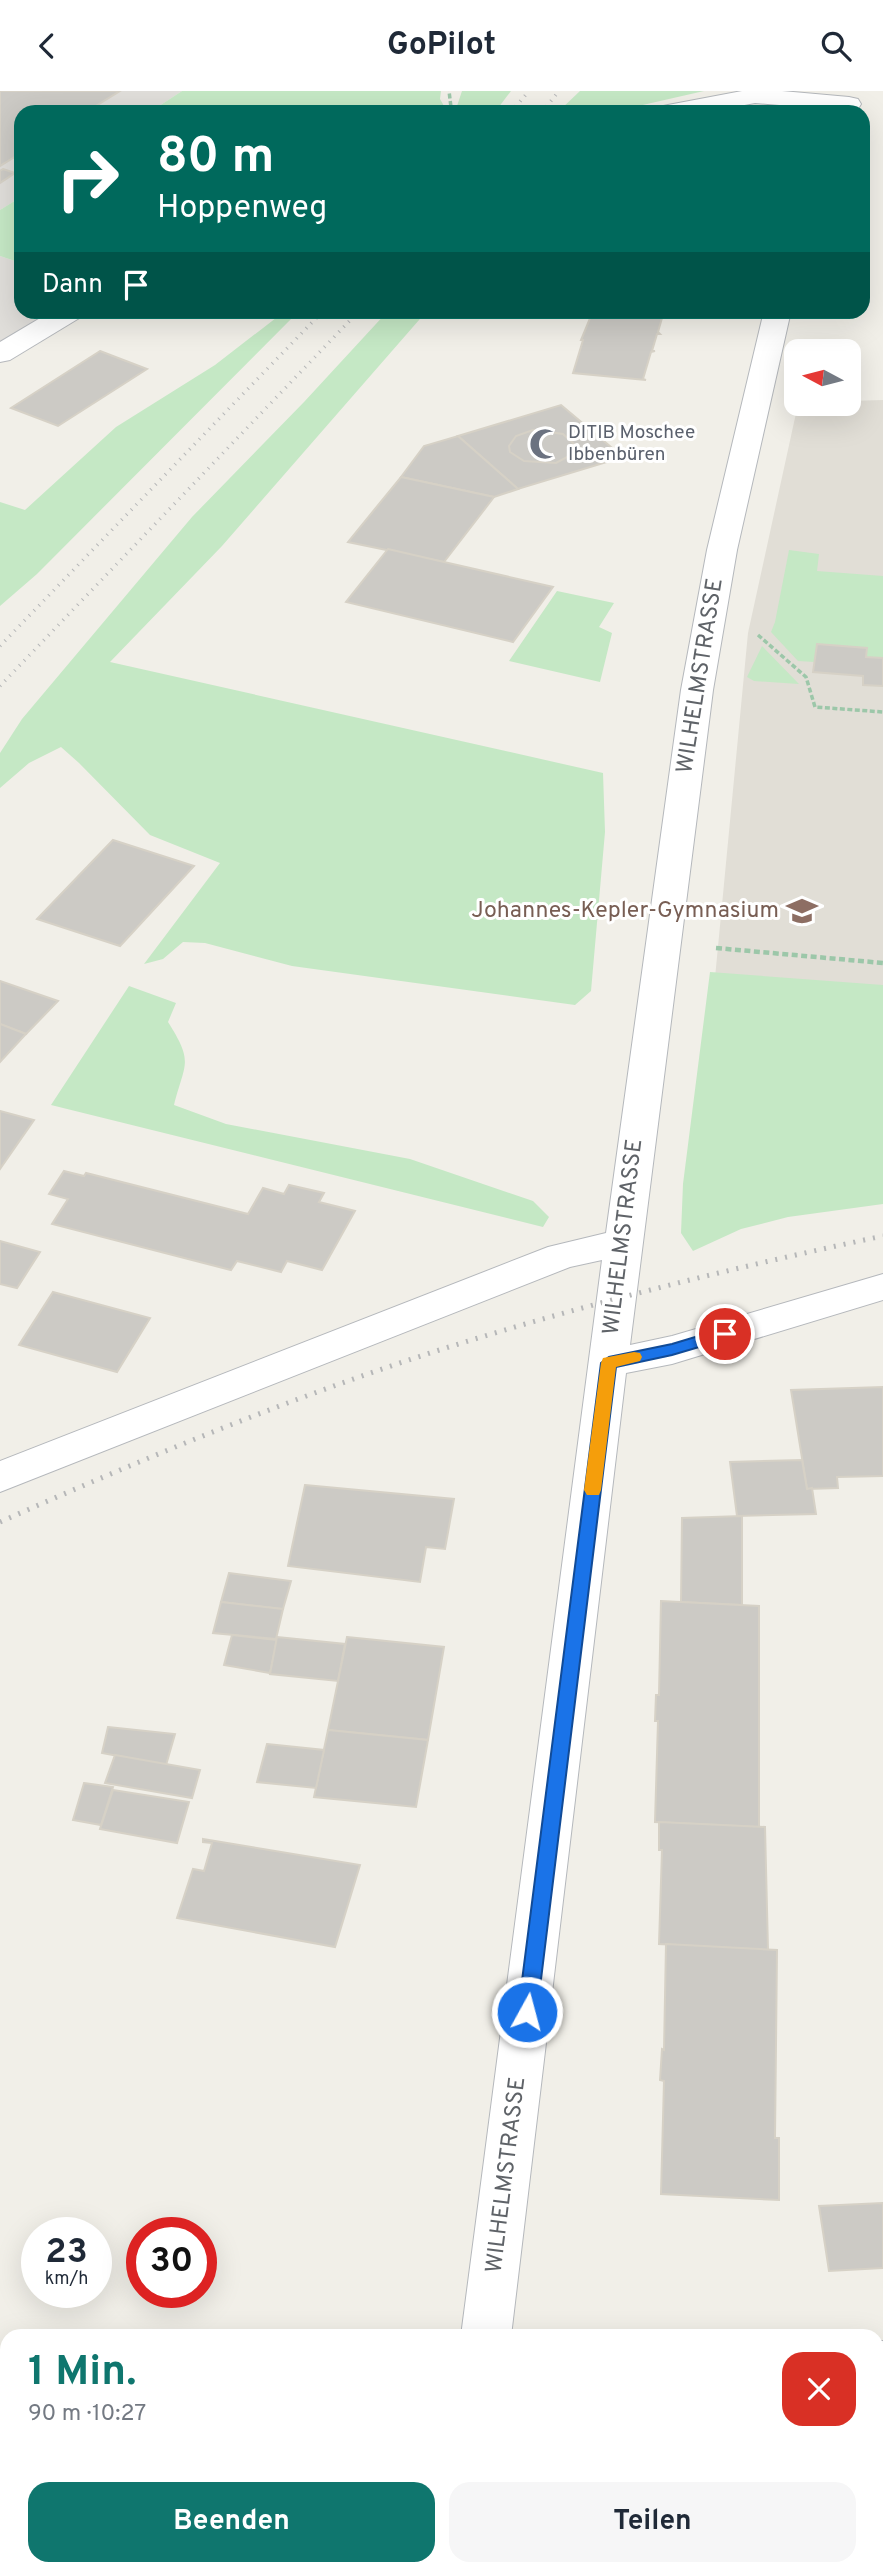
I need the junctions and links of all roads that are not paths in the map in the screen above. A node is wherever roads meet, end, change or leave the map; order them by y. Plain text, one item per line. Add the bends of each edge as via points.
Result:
1 (850, 102) edge
2 (706, 105) edge
3 (59, 319) edge
4 (776, 319) edge
5 (0, 354) edge
6 (624, 1243) junction
7 (883, 1287) edge
8 (609, 1363) junction
9 (0, 1477) edge
10 (487, 2329) edge

1 - 2 street via 755,96
3 - 5 street
4 - 6 street, WILHELMSTRASSE via 722,550 697,690
6 - 8 street, WILHELMSTRASSE
6 - 9 street via 561,1256
7 - 8 street via 672,1350
8 - 10 street, WILHELMSTRASSE

